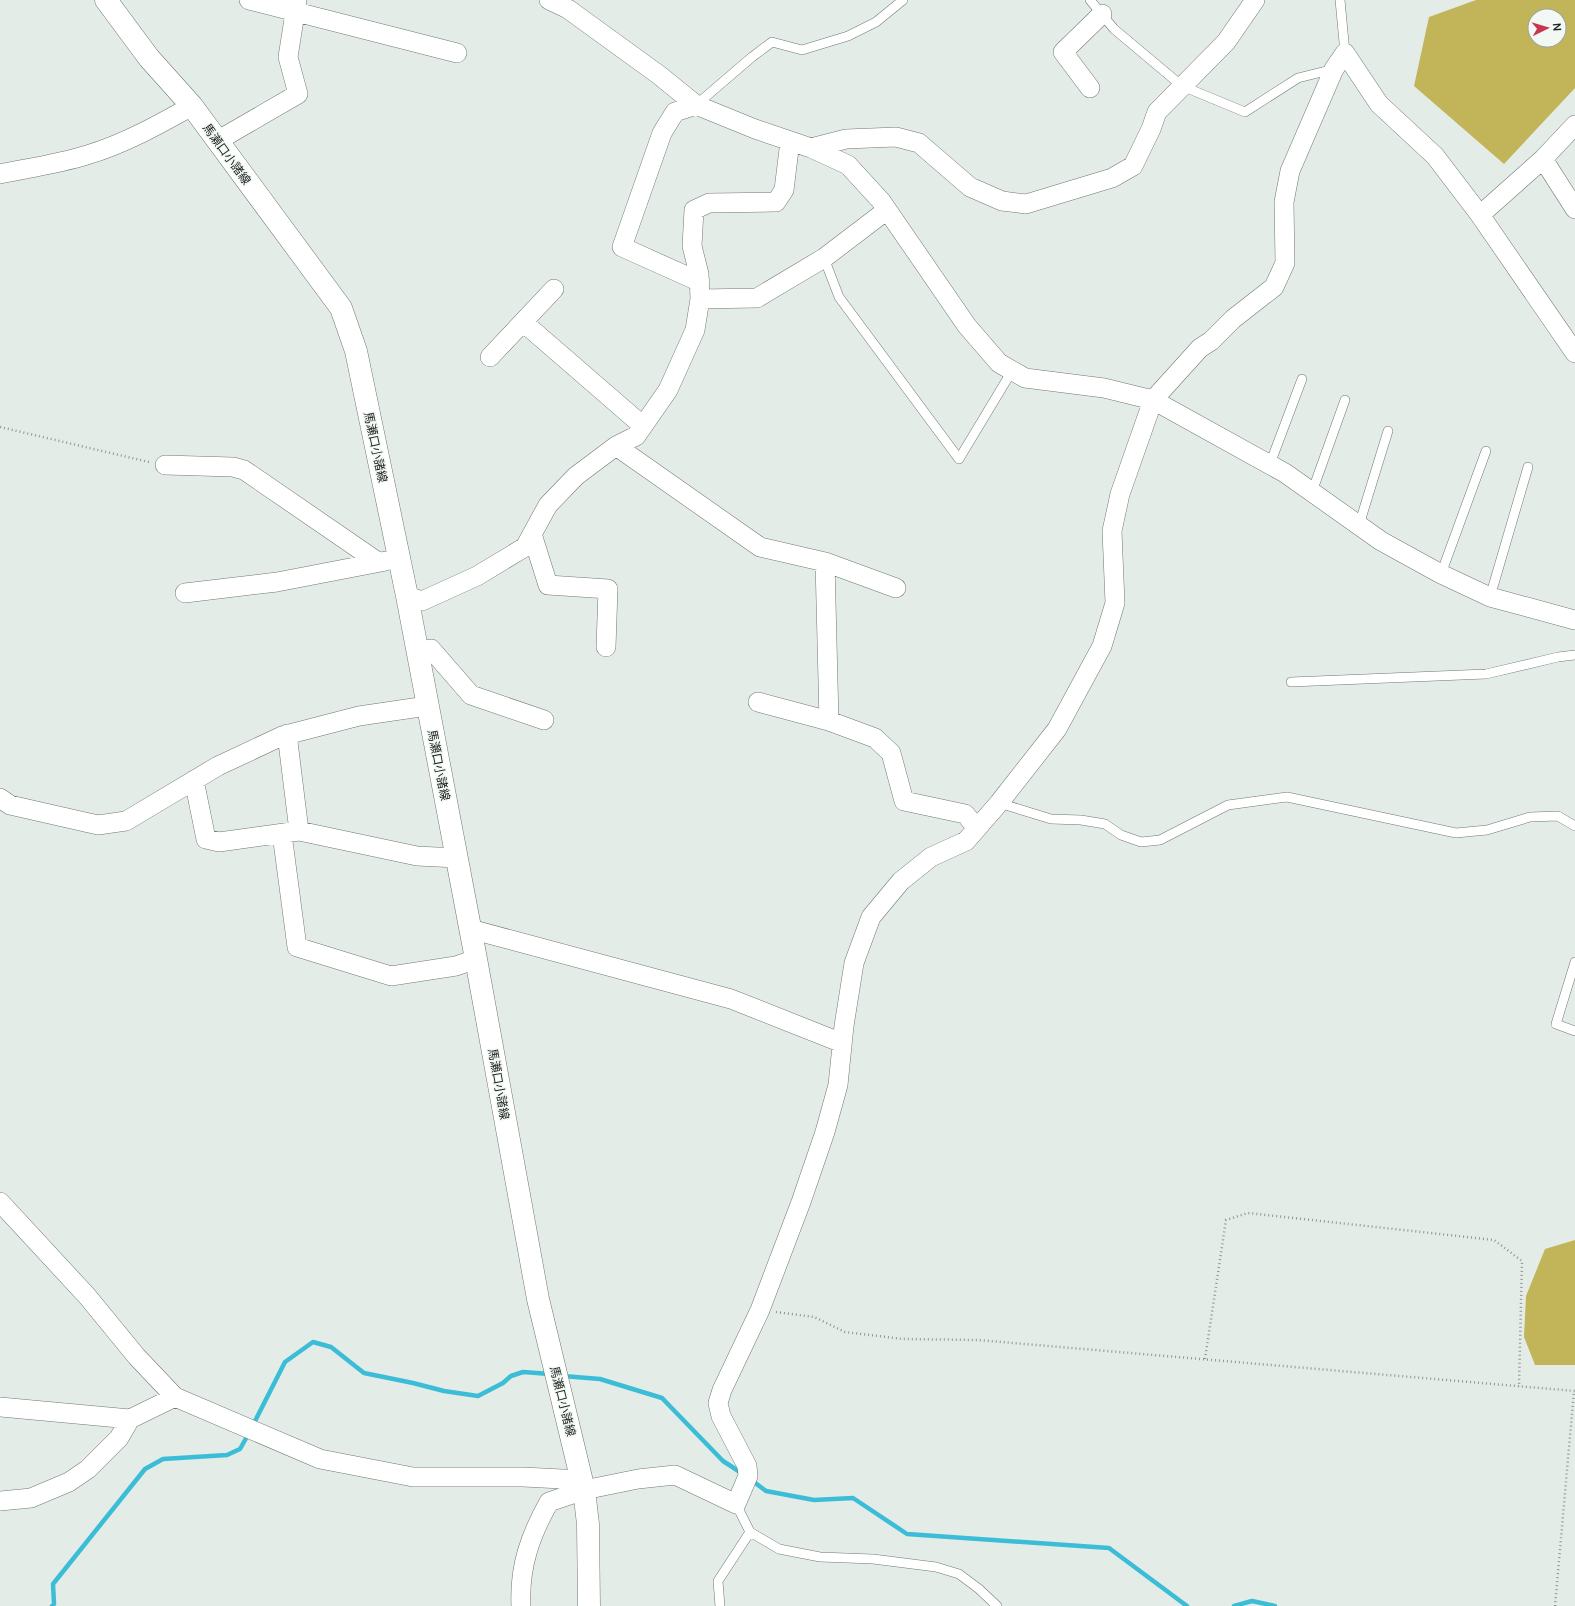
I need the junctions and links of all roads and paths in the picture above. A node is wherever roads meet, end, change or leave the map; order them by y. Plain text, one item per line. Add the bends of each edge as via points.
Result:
1 (106, 0) edge
2 (249, 0) edge
3 (549, 0) edge
4 (903, 0) edge
5 (1255, 0) edge
6 (1340, 0) edge
7 (296, 6) edge
8 (1096, 7) edge
9 (457, 53) dead end
10 (1346, 53) junction
11 (1334, 69) junction
12 (1182, 86) junction
13 (1090, 88) dead end
14 (696, 105) junction
15 (192, 106) junction
16 (1575, 125) edge
17 (217, 141) junction
18 (790, 141) junction
19 (811, 148) junction
20 (1543, 159) junction
21 (0, 174) edge
22 (887, 210) junction
23 (1575, 210) edge
24 (1480, 215) junction
25 (824, 258) junction
26 (554, 289) dead end
27 (700, 291) junction
28 (523, 322) junction
29 (1575, 352) edge
30 (490, 357) dead end
31 (1012, 371) junction
32 (1302, 379) dead end
33 (1153, 400) junction
34 (1345, 400) dead end
35 (643, 426) junction
36 (0, 427) edge
37 (1388, 431) dead end
38 (616, 446) junction
39 (1486, 451) dead end
40 (1270, 464) junction
41 (165, 465) joint
42 (1528, 467) dead end
43 (1312, 492) junction
44 (1360, 525) junction
45 (532, 534) junction
46 (389, 560) junction
47 (825, 562) junction
48 (1441, 574) junction
49 (896, 588) dead end
50 (185, 593) dead end
51 (407, 596) junction
52 (1490, 597) junction
53 (1575, 620) edge
54 (606, 647) dead end
55 (417, 652) junction
56 (1575, 655) edge
57 (1291, 682) dead end
58 (758, 702) dead end
59 (427, 706) junction
60 (544, 720) dead end
61 (829, 721) junction
62 (287, 734) junction
63 (194, 780) junction
64 (0, 798) edge
65 (999, 803) junction
66 (1575, 826) edge
67 (977, 828) junction
68 (291, 832) junction
69 (457, 858) junction
70 (470, 929) junction
71 (476, 959) junction
72 (1574, 966) edge
73 (1575, 1031) edge
74 (842, 1043) junction
75 (0, 1202) edge
76 (760, 1310) junction
77 (1205, 1359) junction
78 (1519, 1386) junction
79 (1575, 1391) edge
80 (175, 1397) junction
81 (0, 1408) edge
82 (130, 1419) junction
83 (583, 1485) junction
84 (0, 1501) edge
85 (736, 1504) junction
86 (750, 1532) junction
87 (520, 1606) edge
88 (589, 1606) edge
89 (720, 1606) edge
90 (997, 1606) edge
91 (1555, 1606) edge

1 - 15 main road, 馬瀬口小諸線 via 148,58
2 - 7 street
3 - 14 street via 568,8
4 - 14 lane via 876,22 848,36 802,50 772,42
5 - 12 street via 1226,42
6 - 10 lane
7 - 9 street
7 - 17 street via 288,57 298,94
8 - 12 lane via 1114,29
8 - 13 street via 1062,52
10 - 11 street
10 - 24 street via 1379,104 1435,156
11 - 12 lane via 1298,78 1246,112
11 - 33 street via 1290,171 1284,202 1285,263 1274,287 1200,348
12 - 19 street via 1156,112 1151,129 1133,166 1112,178 1026,204 1002,201 970,188 920,143 896,137 846,139
14 - 18 street
14 - 27 street via 675,112 662,133 622,247
15 - 17 main road, 馬瀬口小諸線
15 - 21 street via 142,134 114,146 56,164
16 - 20 street
17 - 46 main road, 馬瀬口小諸線 via 341,308 356,351
18 - 19 street
18 - 27 street via 784,190 776,202 709,203 694,210 692,246
19 - 22 street via 848,165
20 - 23 street
20 - 24 street
22 - 25 street
22 - 31 street via 967,326 999,363
24 - 29 street
25 - 27 street via 757,298
25 - 31 lane via 839,297 959,459
26 - 28 street
27 - 35 street via 695,330 668,390
28 - 30 street
28 - 35 street
31 - 33 street via 1025,378 1104,388
32 - 40 lane
33 - 40 street
33 - 65 street via 1120,494 1112,531 1115,603 1102,646 1057,729
34 - 43 lane
35 - 38 street via 636,436
36 - 41 path
37 - 44 lane
38 - 45 street via 576,476 548,505
38 - 47 street via 760,547
39 - 48 lane
40 - 43 street
41 - 46 street via 233,467 244,470
42 - 52 lane
43 - 44 street
44 - 48 street via 1381,541
45 - 51 street via 525,547 477,576 422,601
45 - 54 street via 548,585 608,589
46 - 50 street via 277,582
46 - 51 main road, 馬瀬口小諸線
47 - 49 street
47 - 61 street
48 - 52 street
51 - 55 main road, 馬瀬口小諸線
52 - 53 street
55 - 59 main road, 馬瀬口小諸線
55 - 60 street via 431,649 471,694
56 - 57 lane via 1486,674
58 - 61 street
59 - 62 street via 359,716
59 - 69 main road, 馬瀬口小諸線
61 - 67 street via 875,738 891,753 904,801 965,814
62 - 63 street
62 - 68 street
63 - 64 street via 126,821 98,825 10,805
63 - 68 street via 206,839 219,842
65 - 66 lane via 1051,819 1105,824 1120,836 1141,842 1160,840 1228,805 1287,797 1456,833 1488,830 1530,816 1558,816
65 - 67 street
67 - 74 street via 966,841 931,857 902,881 871,917 854,963
68 - 69 street via 417,856
68 - 71 street via 298,947 391,976 456,966
69 - 70 main road, 馬瀬口小諸線
70 - 71 main road, 馬瀬口小諸線
70 - 74 street via 731,999
71 - 83 main road, 馬瀬口小諸線 via 538,1299
72 - 73 lane via 1556,1024
74 - 76 street via 838,1085 825,1132
75 - 80 street
76 - 77 path via 814,1316 845,1332 881,1336 978,1340
76 - 85 street via 718,1403 721,1416 747,1466 748,1476
77 - 78 path
77 - 78 path via 1226,1220 1248,1213 1494,1240 1522,1261
78 - 79 path
79 - 91 path
80 - 82 street
80 - 83 street via 320,1459 413,1477 523,1477
81 - 82 street
82 - 84 street via 119,1438 88,1469 69,1482 31,1498
83 - 85 street via 675,1475
83 - 87 street via 549,1502 541,1516 526,1550
83 - 88 main road, 馬瀬口小諸線 via 588,1524
85 - 86 lane
86 - 89 lane via 718,1581
86 - 90 lane via 779,1549 820,1557 873,1559 959,1574

